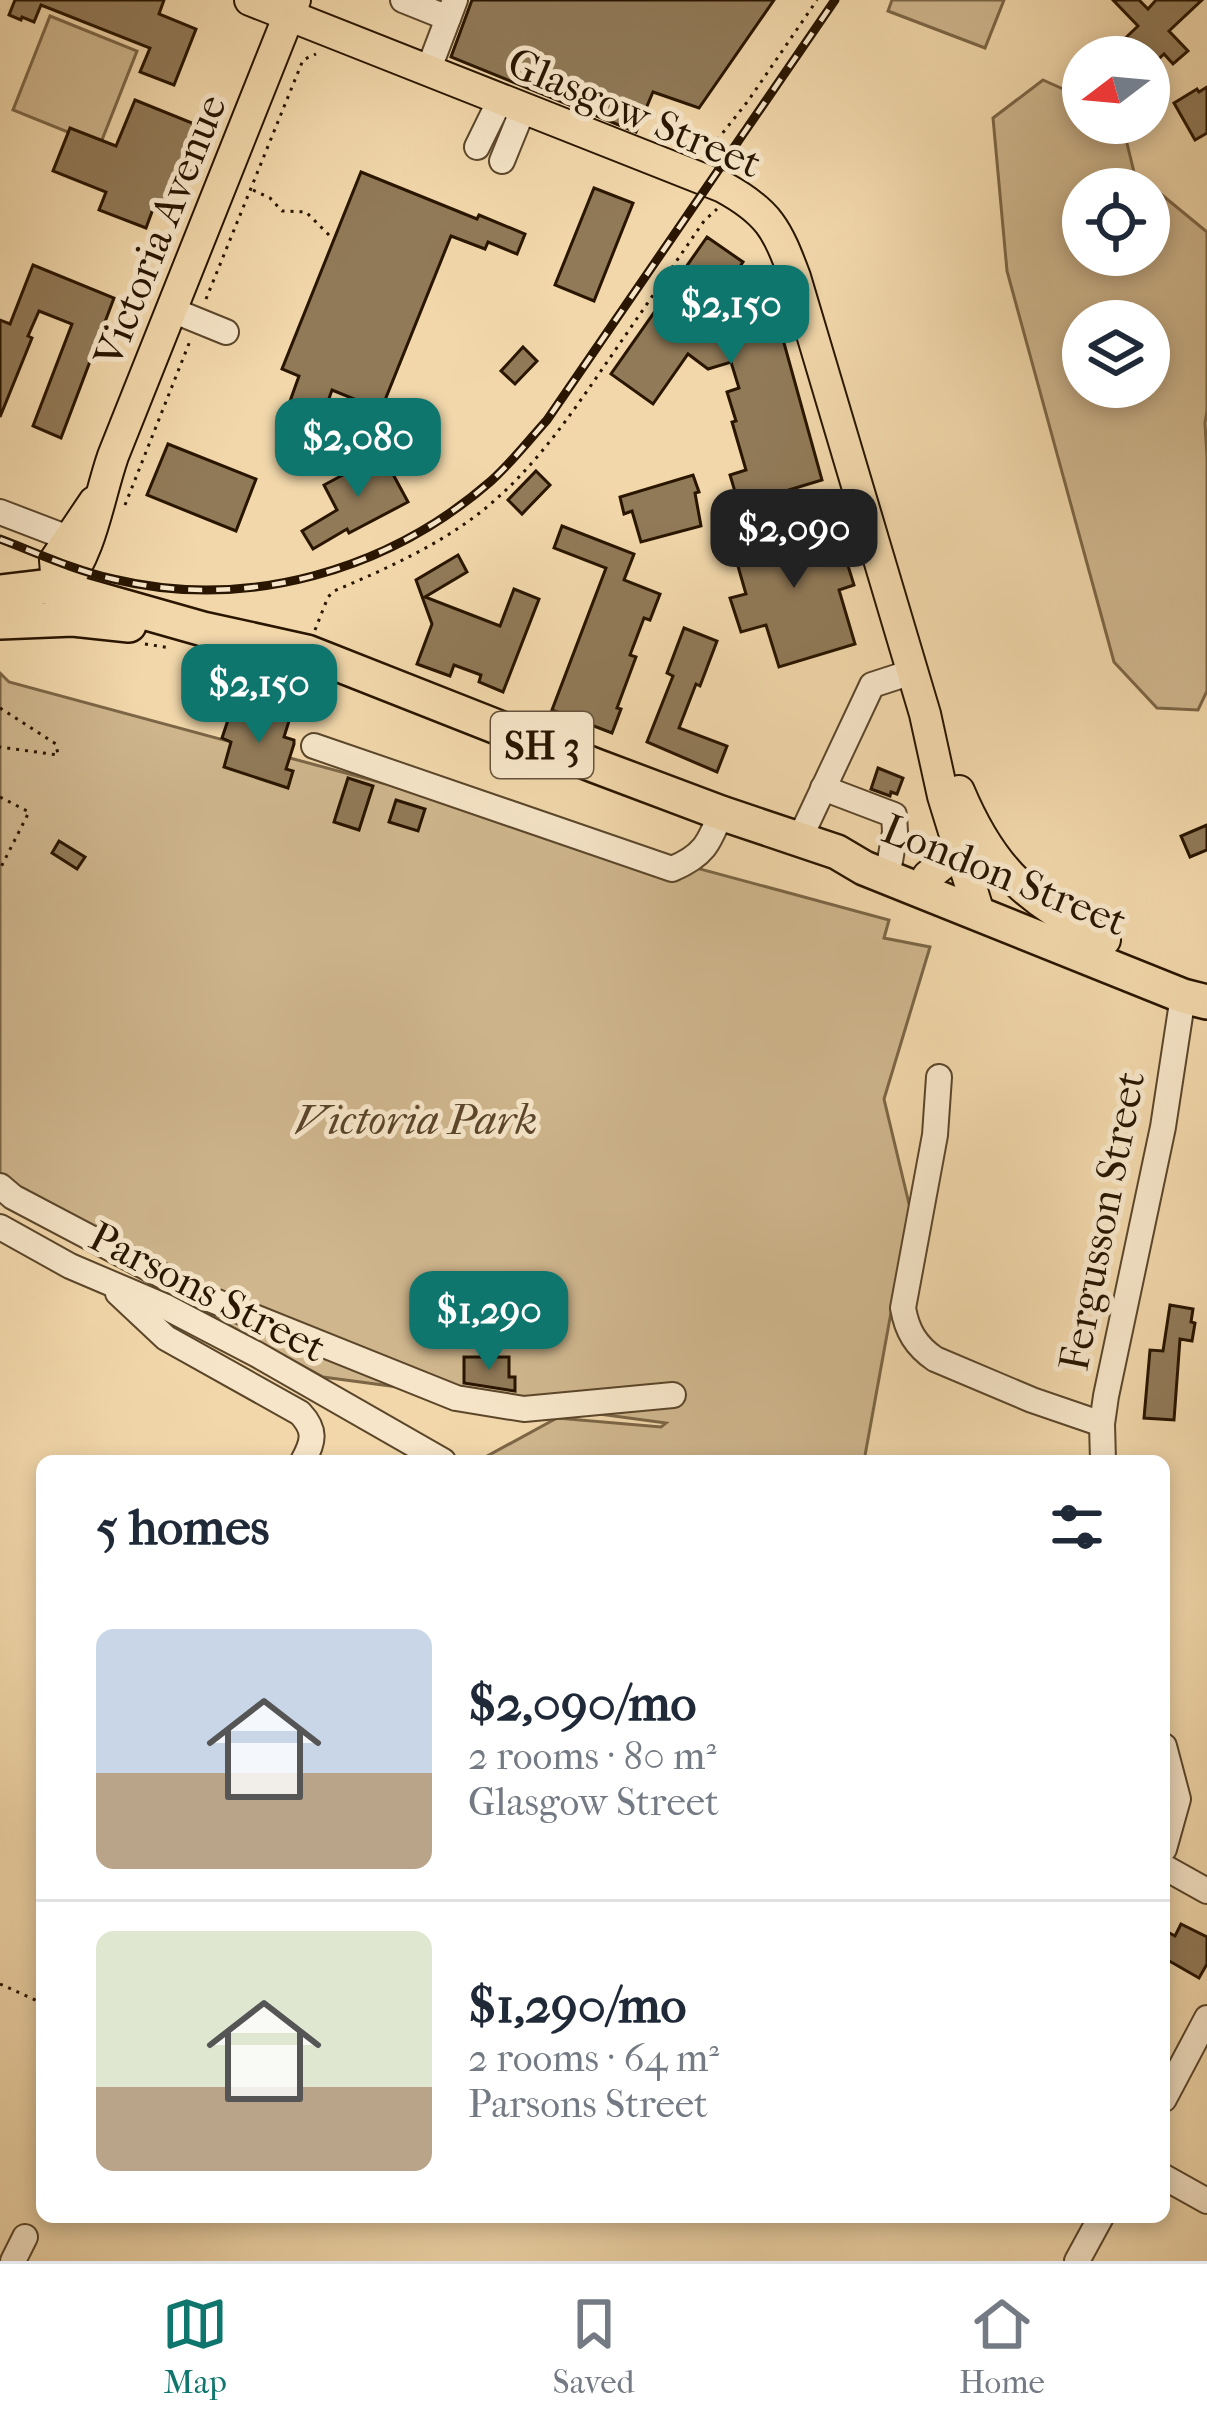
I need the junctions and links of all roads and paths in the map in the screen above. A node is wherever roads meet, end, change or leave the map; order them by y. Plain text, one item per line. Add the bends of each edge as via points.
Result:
1 (250, 0) edge
2 (403, 0) edge
3 (818, 0) edge
4 (292, 8) edge
5 (452, 9) edge
6 (321, 53) dead end
7 (428, 71) junction
8 (512, 103) junction
9 (477, 146) dead end
10 (705, 155) dead end
11 (502, 161) dead end
12 (238, 183) junction
13 (718, 208) dead end
14 (334, 240) dead end
15 (185, 315) junction
16 (226, 332) dead end
17 (112, 501) junction
18 (0, 512) edge
19 (62, 563) junction
20 (1, 603) edge
21 (203, 628) junction
22 (311, 639) dead end
23 (912, 672) junction
24 (0, 708) edge
25 (925, 714) junction
26 (314, 746) dead end
27 (0, 747) edge
28 (823, 788) junction
29 (0, 797) edge
30 (721, 813) junction
31 (800, 838) junction
32 (957, 842) junction
33 (837, 852) junction
34 (890, 861) junction
35 (0, 869) edge
36 (928, 876) junction
37 (975, 903) junction
38 (1105, 940) junction
39 (1199, 995) edge
40 (939, 1077) dead end
41 (0, 1186) edge
42 (0, 1227) edge
43 (108, 1284) junction
44 (673, 1395) dead end
45 (1102, 1424) junction
46 (306, 1455) edge
47 (433, 1455) edge
48 (1103, 1455) edge
49 (1170, 1771) edge
50 (1170, 1828) edge
51 (1170, 1870) edge
52 (1207, 1891) edge
53 (0, 1984) edge
54 (36, 2000) edge
55 (1207, 2018) edge
56 (1170, 2088) edge
57 (1170, 2180) edge
58 (1207, 2201) edge
59 (1098, 2223) edge
60 (26, 2237) dead end
61 (13, 2261) edge
62 (1077, 2261) edge

1 - 4 main road, Glasgow Street
2 - 5 street
3 - 10 path
4 - 7 main road, Glasgow Street
4 - 12 main road, Victoria Avenue
5 - 7 street
6 - 12 path via 303,60
7 - 8 main road, Glasgow Street
8 - 9 street
8 - 11 street
8 - 23 main road, Glasgow Street via 723,187 768,220 795,277
12 - 14 path via 282,211 306,212
12 - 15 main road, Victoria Avenue
12 - 15 path
13 - 22 path via 526,470 443,538 334,591
15 - 16 street
15 - 17 main road, Victoria Avenue
15 - 17 path
17 - 19 main road, Victoria Avenue
17 - 19 main road, Victoria Avenue via 79,567
18 - 19 street, London Street
19 - 20 highway
19 - 21 highway, London Street / SH 3
20 - 21 highway, SH 3 via 73,619
21 - 30 highway, London Street / SH 3 via 307,652
23 - 25 main road, Glasgow Street
23 - 28 street via 872,685
24 - 27 path via 56,744 58,755
25 - 32 main road, Glasgow Street
25 - 38 main road, Glasgow Street via 990,853 1036,900
26 - 30 street via 672,869 697,859
28 - 31 street
28 - 34 street via 894,815
29 - 35 path via 28,812
30 - 31 highway, London Street / SH 3
31 - 33 highway, London Street / SH 3
32 - 36 main road
32 - 37 main road, Glasgow Street
33 - 34 highway, London Street / SH 3
33 - 37 highway, London Street / SH 3
34 - 36 highway, London Street / SH 3
36 - 37 highway, London Street / SH 3
37 - 38 highway, London Street / SH 3
37 - 39 highway, London Street / SH 3
38 - 39 highway, London Street / SH 3 via 1189,977
39 - 45 street, Fergusson Street via 1163,1126
40 - 45 street via 903,1309 912,1335 935,1359
41 - 44 street via 197,1294 456,1398 524,1409
42 - 43 street, Parsons Street
43 - 46 street via 166,1337 300,1413 313,1430
43 - 47 street, Parsons Street via 256,1354
45 - 48 street, Fergusson Street
49 - 50 street via 1178,1799
51 - 52 street
53 - 54 path
55 - 56 street
57 - 58 street
59 - 62 street
60 - 61 street

